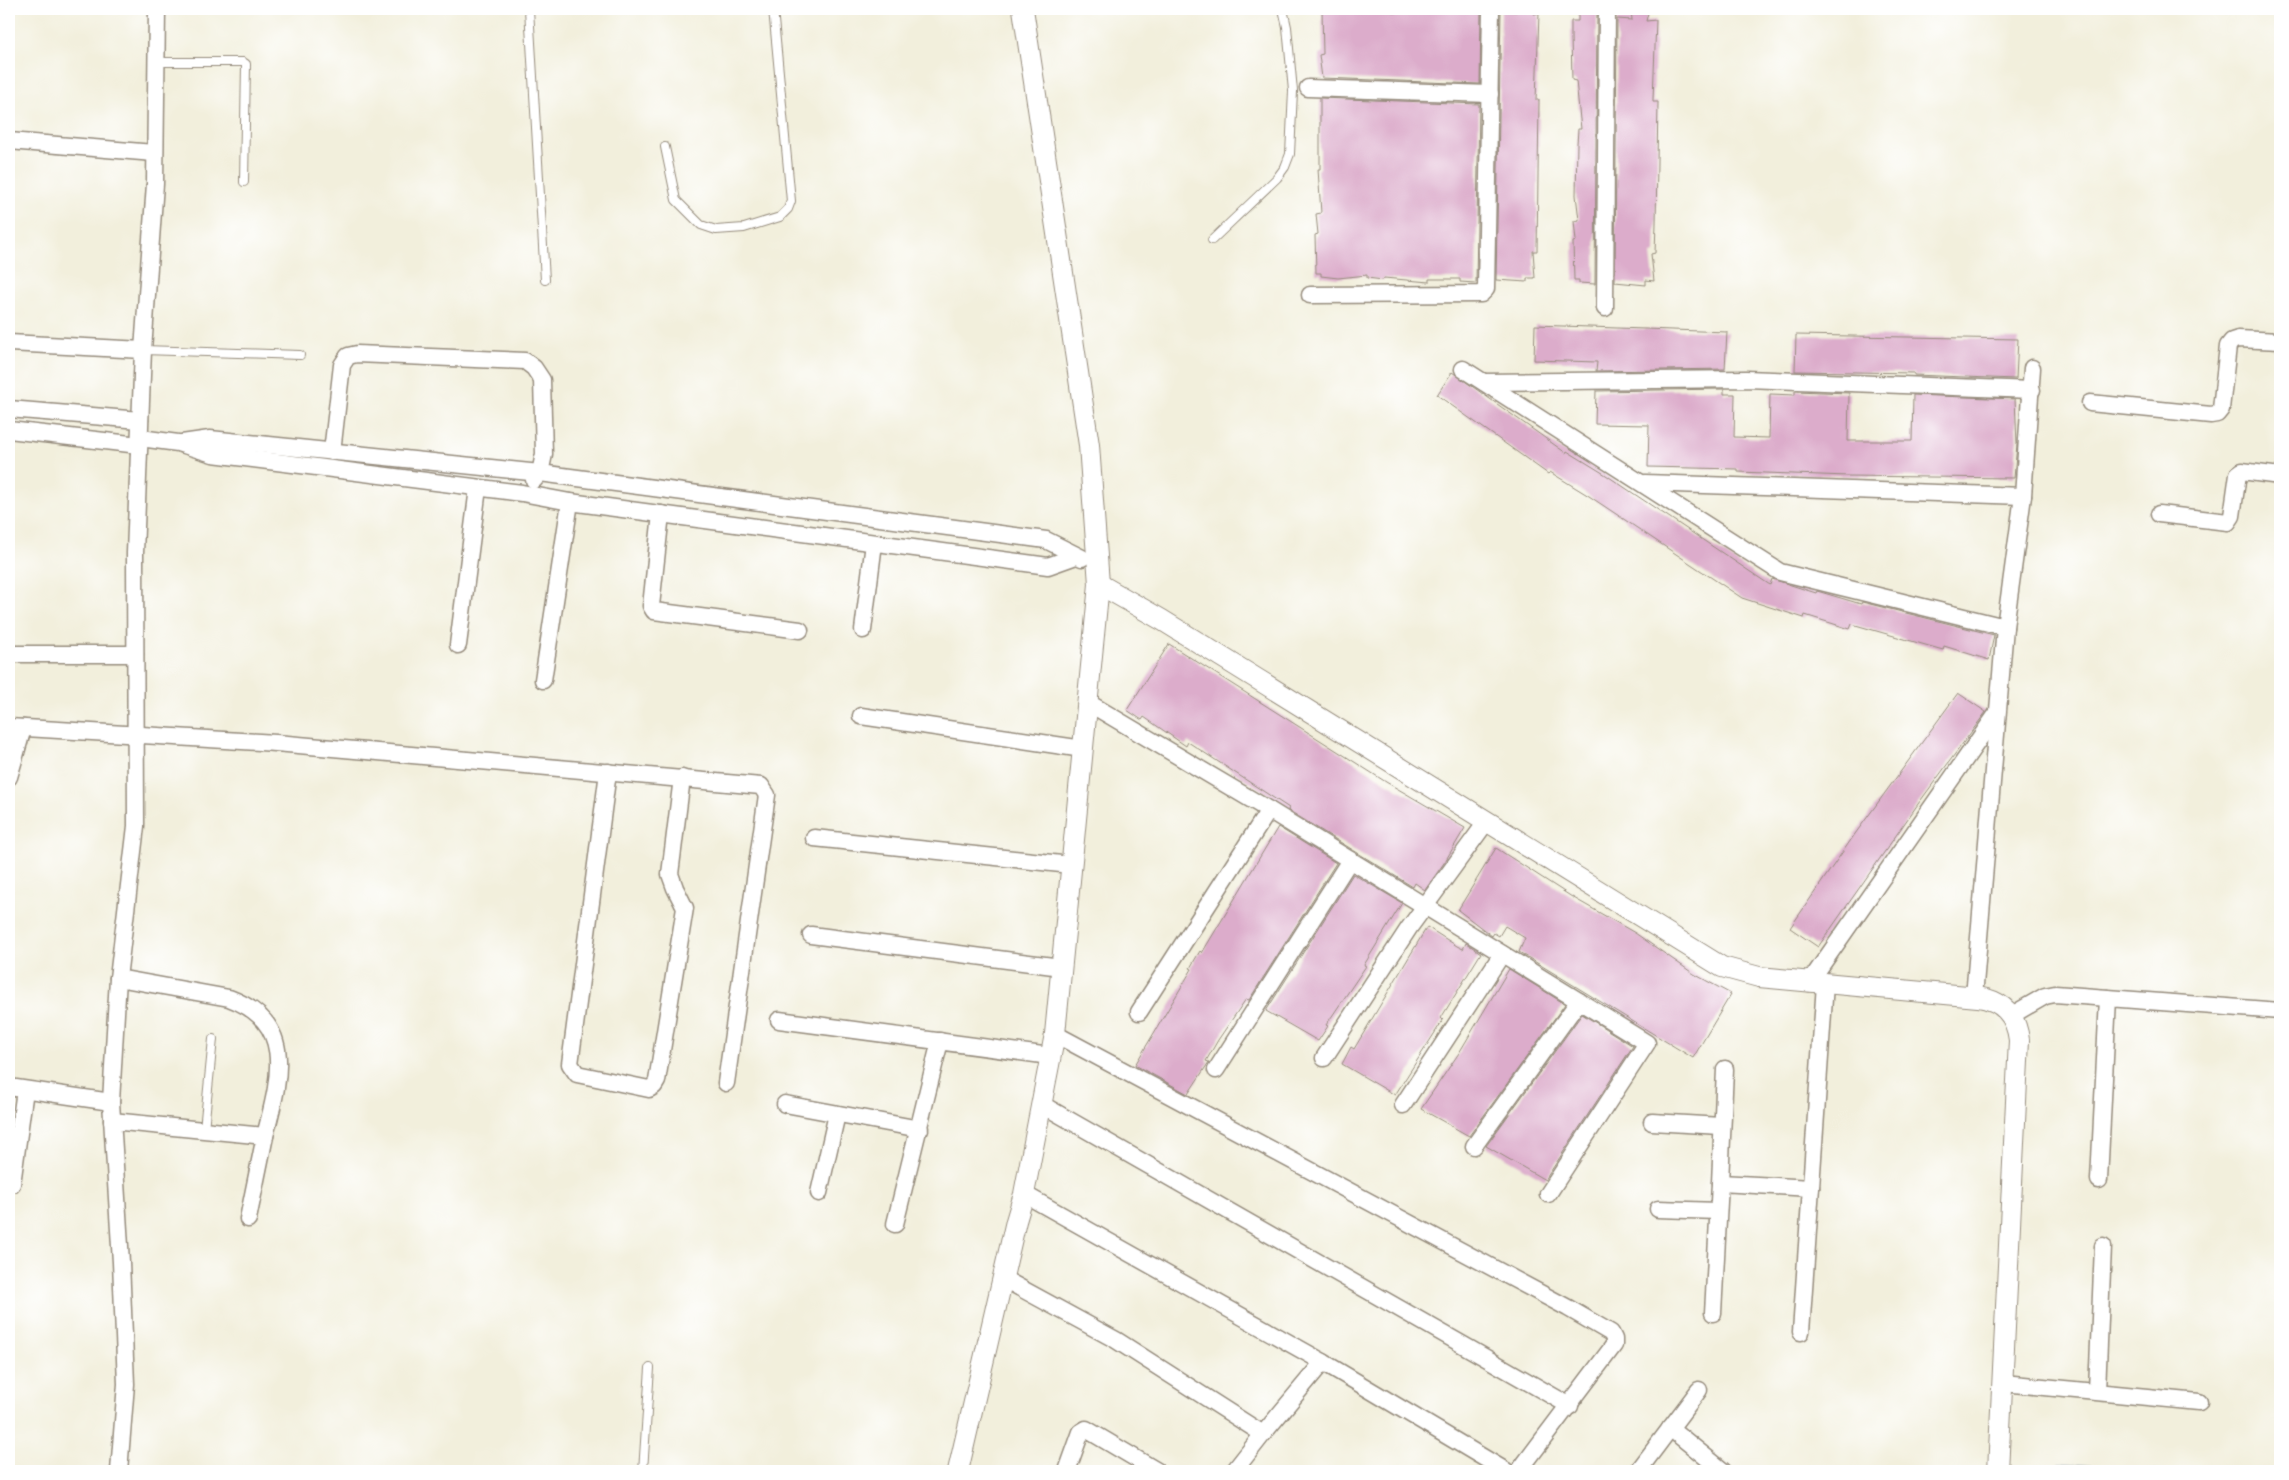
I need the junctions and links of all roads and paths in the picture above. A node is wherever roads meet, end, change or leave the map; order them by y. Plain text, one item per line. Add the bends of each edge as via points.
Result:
1 (157, 9) edge
2 (529, 9) edge
3 (773, 9) edge
4 (1023, 9) edge
5 (1283, 9) edge
6 (1491, 9) edge
7 (1607, 9) edge
8 (156, 62) junction
9 (1308, 88) dead end
10 (1490, 94) junction
11 (9, 141) edge
12 (665, 147) dead end
13 (154, 153) junction
14 (244, 182) dead end
15 (1212, 240) dead end
16 (545, 280) dead end
17 (1310, 295) dead end
18 (1605, 308) dead end
19 (2280, 341) edge
20 (9, 343) edge
21 (143, 350) junction
22 (300, 355) dead end
23 (2032, 368) dead end
24 (1463, 369) dead end
25 (1484, 382) junction
26 (2032, 390) junction
27 (2090, 403) dead end
28 (9, 409) edge
29 (140, 420) junction
30 (9, 430) edge
31 (140, 442) junction
32 (178, 443) junction
33 (332, 452) junction
34 (540, 473) junction
35 (2280, 476) edge
36 (1644, 483) junction
37 (478, 488) junction
38 (522, 493) junction
39 (2023, 496) junction
40 (570, 502) junction
41 (814, 509) junction
42 (661, 514) junction
43 (2159, 514) dead end
44 (811, 534) junction
45 (874, 543) junction
46 (1076, 556) junction
47 (1097, 561) junction
48 (1098, 584) junction
49 (2005, 627) junction
50 (800, 630) dead end
51 (864, 630) dead end
52 (458, 644) dead end
53 (9, 654) edge
54 (135, 654) junction
55 (543, 680) dead end
56 (1087, 702) junction
57 (1997, 713) junction
58 (861, 716) dead end
59 (16, 727) edge
60 (136, 733) junction
61 (1083, 749) junction
62 (608, 772) junction
63 (9, 776) edge
64 (682, 778) junction
65 (1269, 810) junction
66 (1487, 821) junction
67 (814, 838) dead end
68 (1350, 860) junction
69 (1071, 865) junction
70 (1424, 906) junction
71 (812, 935) dead end
72 (1502, 954) junction
73 (1061, 967) junction
74 (118, 978) junction
75 (1817, 983) junction
76 (1974, 996) junction
77 (2108, 998) junction
78 (1578, 1001) junction
79 (2280, 1011) edge
80 (1139, 1012) dead end
81 (2012, 1015) junction
82 (779, 1020) dead end
83 (1055, 1034) junction
84 (213, 1040) dead end
85 (940, 1041) junction
86 (1050, 1056) junction
87 (1324, 1058) dead end
88 (1725, 1069) dead end
89 (1216, 1070) dead end
90 (726, 1082) dead end
91 (9, 1087) edge
92 (26, 1090) junction
93 (111, 1102) junction
94 (785, 1104) dead end
95 (1041, 1104) junction
96 (1403, 1105) dead end
97 (837, 1114) junction
98 (112, 1122) junction
99 (1652, 1122) dead end
100 (1721, 1126) junction
101 (204, 1129) junction
102 (920, 1129) junction
103 (265, 1136) junction
104 (1474, 1146) dead end
105 (2099, 1180) dead end
106 (1720, 1183) junction
107 (12, 1184) dead end
108 (1811, 1188) junction
109 (820, 1193) dead end
110 (1024, 1194) junction
111 (1548, 1194) dead end
112 (1658, 1208) dead end
113 (1718, 1211) junction
114 (248, 1219) dead end
115 (896, 1224) dead end
116 (2103, 1246) dead end
117 (1004, 1279) junction
118 (1713, 1313) dead end
119 (1801, 1332) dead end
120 (1323, 1362) junction
121 (650, 1368) dead end
122 (2003, 1383) junction
123 (1699, 1390) dead end
124 (2097, 1392) junction
125 (2199, 1402) dead end
126 (1570, 1406) junction
127 (1670, 1428) junction
128 (1263, 1434) junction
129 (1643, 1469) edge
130 (120, 1471) edge
131 (643, 1471) edge
132 (958, 1471) edge
133 (1067, 1471) edge
134 (1157, 1471) edge
135 (1234, 1471) edge
136 (1506, 1471) edge
137 (1519, 1471) edge
138 (1723, 1471) edge
139 (1998, 1471) edge

1 - 8 street
2 - 16 lane
3 - 12 lane via 791,201 788,209 780,217 744,228 716,230 701,225 676,200
4 - 47 street via 1088,445
5 - 15 lane via 1293,91 1290,154 1277,178
6 - 10 street
7 - 18 street
8 - 13 street
8 - 14 lane via 246,64
9 - 10 street
10 - 17 street via 1486,289 1481,294
11 - 13 street
13 - 21 street via 156,184
19 - 27 street via 2232,341 2228,346 2221,410 2217,414
20 - 21 street
21 - 22 lane
21 - 29 street
23 - 26 street
24 - 25 street
25 - 26 street via 1746,380
25 - 36 street
26 - 39 street
28 - 29 street
29 - 31 street
30 - 31 street
31 - 32 street
31 - 54 street
32 - 33 street via 210,439
32 - 37 street via 213,454
33 - 34 street
33 - 34 street via 342,365 348,356 525,362 542,380 544,454
34 - 38 street
34 - 41 street
35 - 43 street via 2242,471 2238,474 2232,516 2228,522
36 - 39 street
36 - 49 street via 1780,572
37 - 38 street
37 - 52 street
38 - 40 street
39 - 49 street
40 - 42 street
40 - 55 street
41 - 44 street
41 - 46 street via 1046,540
42 - 44 street
42 - 50 street via 651,606 654,610
44 - 45 street
45 - 46 street via 1048,566
45 - 51 street
46 - 47 street
47 - 48 street
48 - 56 street
48 - 66 street via 1162,620
49 - 57 street
53 - 54 street
54 - 60 street
56 - 61 street
56 - 65 street
57 - 75 street
57 - 76 street
58 - 61 street
59 - 60 street
59 - 63 street
60 - 62 street
60 - 74 street via 136,826
61 - 69 street
62 - 64 street
62 - 64 street via 570,1064 577,1074 649,1089 657,1081 686,908 670,874
64 - 90 street via 760,786 767,795
65 - 68 street
65 - 80 street
66 - 70 street
66 - 75 street via 1722,967 1759,977
67 - 69 street
68 - 70 street
68 - 89 street
69 - 73 street
70 - 72 street
70 - 87 street
71 - 73 street
72 - 78 street
72 - 96 street
73 - 83 street
74 - 93 street
74 - 103 street via 229,998 245,1004 259,1015 278,1047 276,1085
75 - 76 street
75 - 108 street
76 - 81 street via 1991,999
77 - 79 street
77 - 81 street via 2055,994 2045,996
77 - 105 street
78 - 104 street
78 - 111 street via 1647,1043
81 - 122 street via 2018,1027 2019,1040
82 - 85 street
83 - 86 street
83 - 126 street via 1610,1333 1614,1346
84 - 101 lane
85 - 86 street
85 - 102 street
86 - 95 street
88 - 100 street
91 - 92 street
92 - 93 street
92 - 107 street
93 - 98 street
94 - 97 street
95 - 110 street
95 - 126 street
97 - 102 street
97 - 109 street
98 - 101 street
98 - 130 street via 126,1384
99 - 100 street
100 - 106 street
101 - 103 street
102 - 115 street
103 - 114 street
106 - 108 street
106 - 113 street
108 - 119 street
110 - 117 street
110 - 120 street
112 - 113 street
113 - 118 street
116 - 124 street
117 - 128 street via 1116,1340
117 - 132 street
120 - 128 street
120 - 136 street
121 - 131 lane
122 - 124 street
122 - 139 street
123 - 127 street
124 - 125 street
126 - 137 street
127 - 129 street
127 - 138 street
128 - 135 street
133 - 134 street via 1081,1432 1086,1429

